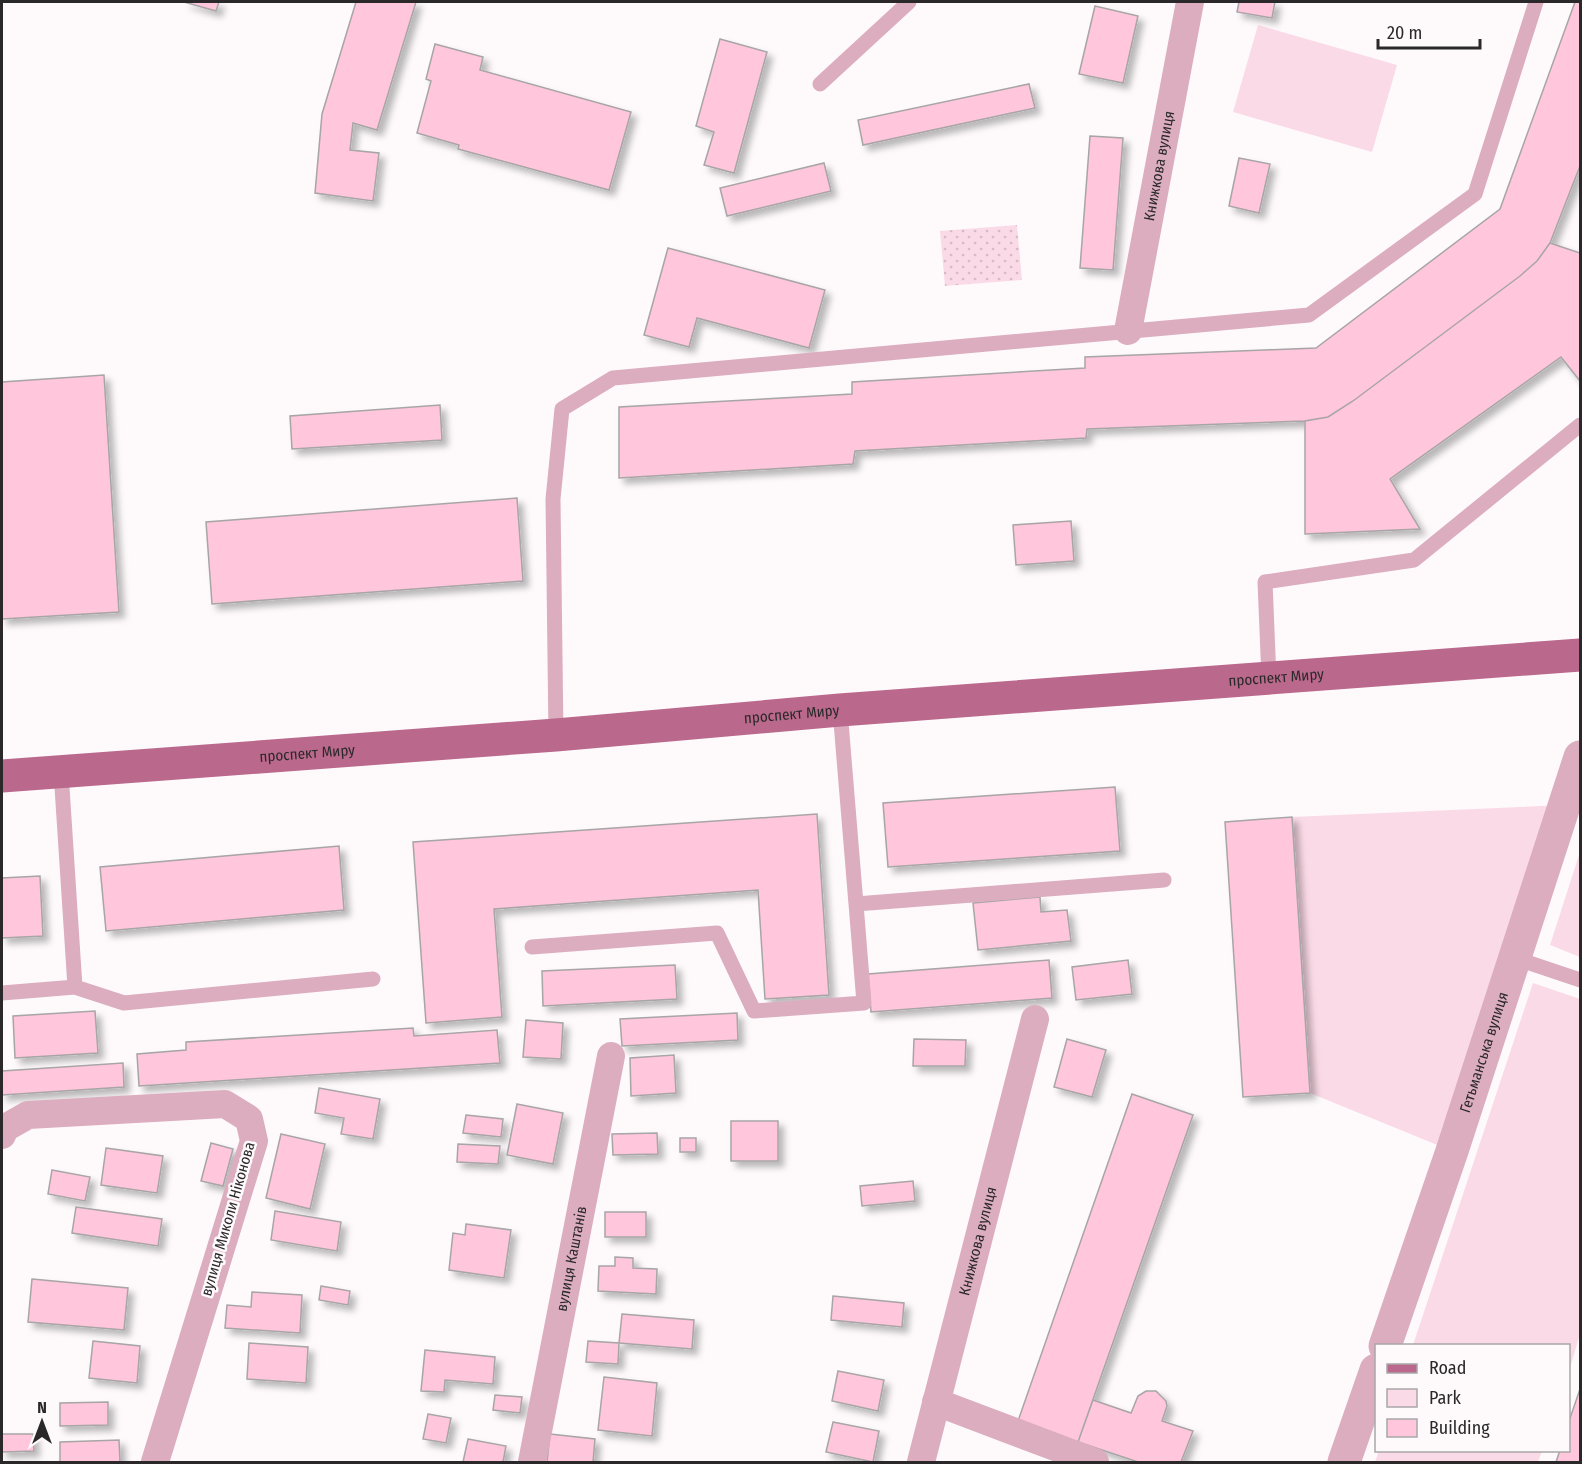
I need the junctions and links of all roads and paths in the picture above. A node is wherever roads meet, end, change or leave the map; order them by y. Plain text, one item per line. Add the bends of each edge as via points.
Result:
1 (909, 2) edge
2 (1191, 2) edge
3 (1536, 2) edge
4 (820, 84) dead end
5 (1128, 331) junction
6 (1581, 426) edge
7 (1581, 655) edge
8 (1269, 679) junction
9 (840, 710) junction
10 (556, 735) junction
11 (1581, 757) edge
12 (61, 772) junction
13 (2, 776) edge
14 (1164, 880) dead end
15 (856, 904) junction
16 (532, 946) dead end
17 (1515, 958) junction
18 (373, 979) dead end
19 (1581, 980) edge
20 (75, 987) junction
21 (2, 993) edge
22 (1035, 1018) dead end
23 (611, 1056) dead end
24 (2, 1135) edge
25 (1386, 1344) edge
26 (1375, 1376) edge
27 (936, 1402) junction
28 (155, 1462) edge
29 (532, 1462) edge
30 (921, 1462) edge
31 (1095, 1462) edge
32 (1344, 1462) edge

1 - 4 lane
2 - 5 street, Книжкова вулиця
3 - 5 lane via 1475,194 1309,315
5 - 10 lane via 613,378 562,409 553,499
6 - 8 lane via 1414,560 1265,582
7 - 8 main road, проспект Миру
8 - 9 main road, проспект Миру
9 - 10 main road, проспект Миру
9 - 15 lane
10 - 12 main road, проспект Миру
11 - 17 street, Гетьманська вулиця
12 - 13 main road, проспект Миру
12 - 20 lane
14 - 15 lane
15 - 16 lane via 864,1003 754,1011 717,933
17 - 19 lane
17 - 25 street, Гетьманська вулиця
18 - 20 lane via 124,1003
20 - 21 lane
22 - 27 street, Книжкова вулиця
23 - 29 street, вулиця Каштанів
24 - 28 street, вулиця Миколи Ніконова via 5,1128 28,1115 225,1104 249,1119 254,1141
26 - 32 street
27 - 30 street, Книжкова вулиця
27 - 31 street

